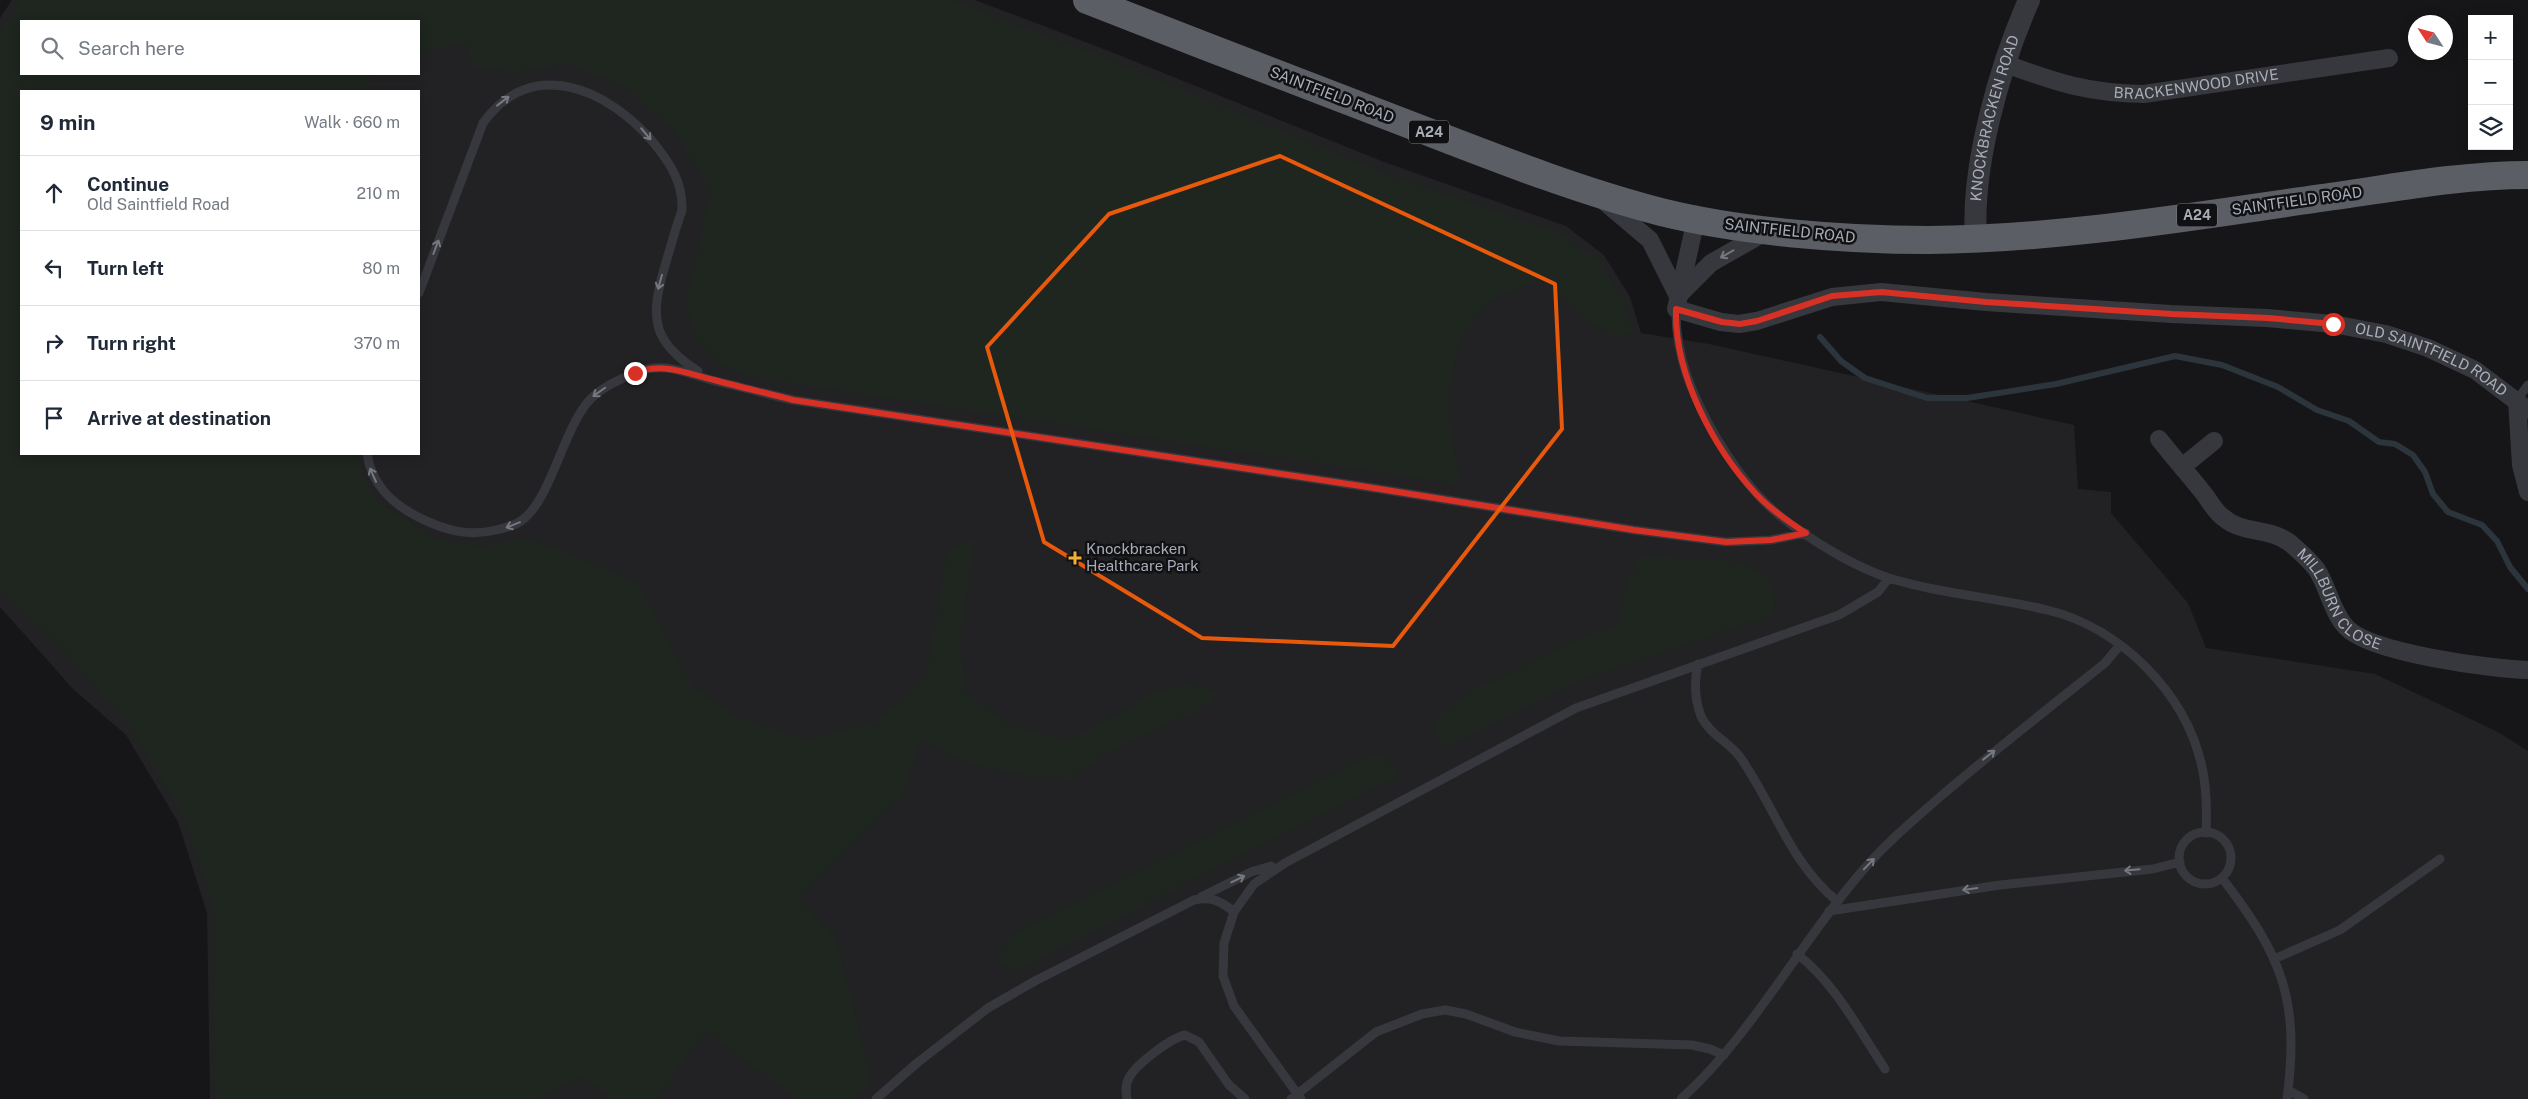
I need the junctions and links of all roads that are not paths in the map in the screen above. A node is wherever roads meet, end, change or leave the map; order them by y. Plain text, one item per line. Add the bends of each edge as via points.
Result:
1 (1087, 0) edge
2 (2029, 0) edge
3 (2389, 58) dead end
4 (2006, 64) junction
5 (2528, 175) edge
6 (1584, 189) junction
7 (1696, 219) junction
8 (1769, 230) junction
9 (1976, 238) junction
10 (420, 290) edge
11 (1677, 302) junction
12 (710, 380) junction
13 (2528, 386) edge
14 (2522, 405) edge
15 (2159, 439) dead end
16 (2214, 441) dead end
17 (367, 455) edge
18 (2182, 467) junction
19 (2528, 492) edge
20 (1806, 533) junction
21 (1889, 578) junction
22 (2120, 645) junction
23 (1698, 664) junction
24 (2528, 670) edge
25 (2206, 833) junction
26 (2440, 859) dead end
27 (2180, 862) junction
28 (1285, 863) junction
29 (2222, 878) junction
30 (1194, 900) junction
31 (1837, 901) junction
32 (1829, 911) junction
33 (1234, 912) junction
34 (1797, 954) junction
35 (2274, 959) junction
36 (1724, 1055) junction
37 (1885, 1069) dead end
38 (2287, 1094) edge
39 (1297, 1097) edge
40 (876, 1099) edge
41 (1127, 1099) edge
42 (1245, 1099) edge
43 (1681, 1099) edge
44 (2304, 1099) edge

1 - 6 highway, SAINTFIELD ROAD / A24 via 1477,151
2 - 4 street, KNOCKBRACKEN ROAD
3 - 4 street, BRACKENWOOD DRIVE via 2144,94 2078,88
4 - 9 street, KNOCKBRACKEN ROAD via 1988,127 1974,217
5 - 9 highway, SAINTFIELD ROAD / A24 via 2434,182 2032,236
6 - 7 highway, SAINTFIELD ROAD / A24
6 - 11 street via 1624,216 1650,240
7 - 8 highway, SAINTFIELD ROAD / A24
7 - 11 street
8 - 9 highway, SAINTFIELD ROAD / A24 via 1864,238
8 -> 11 street via 1711,263
10 -> 12 lane via 483,123 492,110 521,90 536,86 566,86 594,95 622,112 640,127 673,168 682,196 682,210 656,297 658,326 674,353
11 - 14 street, OLD SAINTFIELD ROAD via 1722,322 1740,324 1832,296 1881,292 1986,302 2333,324 2386,334 2428,348 2475,370
11 - 20 lane via 1677,344 1700,409 1732,464 1758,496
12 -> 17 lane via 686,371 648,368 597,392 571,426 549,481 531,512 520,522 484,533 464,534 446,530 402,508 376,482
12 - 20 lane via 793,400 1634,530 1726,542 1771,540
13 - 14 lane
14 - 19 street via 2521,465
15 - 18 street, MILLBURN CLOSE
16 - 18 street
18 - 24 street, MILLBURN CLOSE via 2224,518 2244,528 2279,536 2302,554 2316,569 2345,627 2355,635 2415,654 2507,670
20 - 21 lane via 1823,546
21 - 22 lane via 2049,610 2082,622
21 - 23 lane via 1878,592 1839,615
22 - 25 lane via 2161,683 2191,732 2202,765 2207,798
31 -> 22 lane via 1913,821 2105,663
23 - 28 lane via 1552,719
23 - 31 lane via 1695,685 1702,718 1710,730 1739,756 1797,857 1820,887
25 - 27 lane via 2199,833 2186,841
25 - 29 lane via 2222,839 2230,854 2227,871
26 - 35 lane via 2340,930
27 - 29 lane via 2186,876 2200,884
27 -> 32 lane via 2153,869 1991,886
30 -> 28 lane via 1251,872
28 - 33 lane via 1254,884
29 - 35 lane via 2262,933
30 - 33 lane via 1219,900
30 - 40 lane via 988,1008
31 - 32 lane
32 - 34 lane
33 - 39 lane via 1224,943 1223,976 1234,1006
34 - 36 lane
34 - 37 lane via 1829,987
35 - 38 lane via 2288,999 2292,1034
36 - 39 lane via 1692,1045 1536,1038 1445,1010 1422,1014 1376,1032
36 - 43 lane
38 - 44 lane
41 - 42 lane via 1128,1079 1136,1068 1172,1040 1185,1035 1199,1042 1229,1085

